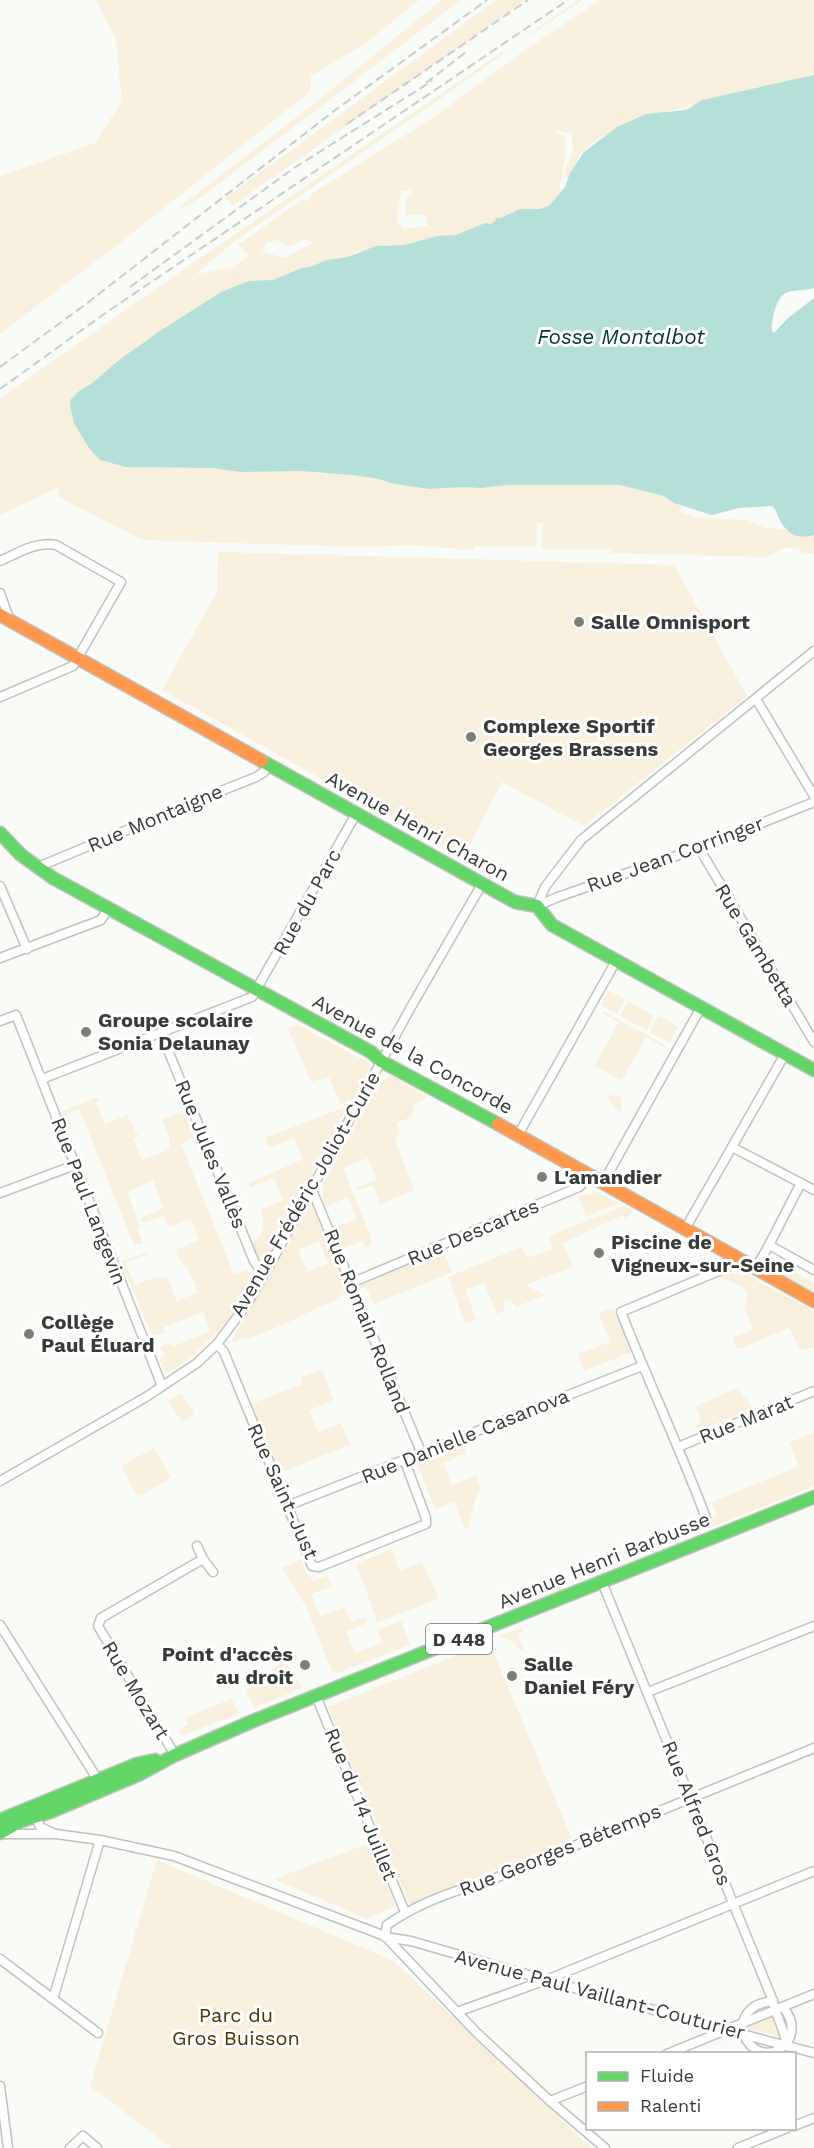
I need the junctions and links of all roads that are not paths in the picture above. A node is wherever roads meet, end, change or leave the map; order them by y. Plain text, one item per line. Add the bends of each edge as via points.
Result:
1 (0, 561) edge
2 (0, 593) edge
3 (5, 618) edge
4 (814, 651) edge
5 (78, 659) junction
6 (0, 697) edge
7 (756, 699) junction
8 (268, 766) junction
9 (814, 796) edge
10 (814, 802) edge
11 (356, 814) junction
12 (2, 840) edge
13 (699, 848) junction
14 (38, 867) junction
15 (482, 884) junction
16 (0, 886) edge
17 (537, 906) junction
18 (109, 907) junction
19 (27, 949) junction
20 (0, 958) edge
21 (616, 962) junction
22 (257, 990) junction
23 (700, 1008) junction
24 (0, 1021) edge
25 (161, 1033) junction
26 (814, 1042) edge
27 (785, 1054) junction
28 (381, 1060) junction
29 (814, 1070) edge
30 (42, 1079) junction
31 (518, 1135) junction
32 (732, 1147) junction
33 (75, 1165) junction
34 (591, 1175) junction
35 (603, 1183) junction
36 (801, 1183) junction
37 (312, 1190) junction
38 (814, 1190) edge
39 (0, 1193) edge
40 (685, 1229) junction
41 (769, 1245) junction
42 (740, 1259) junction
43 (756, 1268) junction
44 (814, 1270) edge
45 (265, 1272) junction
46 (351, 1283) junction
47 (814, 1301) edge
48 (217, 1344) junction
49 (642, 1366) junction
50 (162, 1386) junction
51 (814, 1391) edge
52 (678, 1447) junction
53 (421, 1452) junction
54 (404, 1459) junction
55 (0, 1481) edge
56 (814, 1497) edge
57 (287, 1506) junction
58 (706, 1518) dead end
59 (197, 1546) dead end
60 (203, 1559) junction
61 (213, 1572) dead end
62 (602, 1582) junction
63 (0, 1625) edge
64 (814, 1626) edge
65 (648, 1692) junction
66 (316, 1696) junction
67 (814, 1748) edge
68 (175, 1755) junction
69 (98, 1780) junction
70 (690, 1798) junction
71 (24, 1817) junction
72 (0, 1820) edge
73 (30, 1833) junction
74 (0, 1834) edge
75 (56, 1834) junction
76 (100, 1840) junction
77 (814, 1871) edge
78 (734, 1903) junction
79 (405, 1912) junction
80 (385, 1936) junction
81 (0, 1959) edge
82 (546, 1980) junction
83 (814, 1994) edge
84 (53, 1999) junction
85 (777, 2006) junction
86 (457, 2012) junction
87 (728, 2029) junction
88 (98, 2033) dead end
89 (743, 2033) junction
90 (786, 2046) junction
91 (672, 2052) edge
92 (760, 2052) edge
93 (774, 2052) edge
94 (814, 2053) edge
95 (0, 2086) edge
96 (586, 2087) edge
97 (550, 2101) junction
98 (814, 2118) edge
99 (796, 2126) edge
100 (782, 2130) edge
101 (8, 2148) edge
102 (70, 2148) edge
103 (97, 2148) edge
104 (605, 2148) edge
105 (738, 2148) edge

1 - 5 street via 45,543 56,545 121,582
2 - 3 street
3 - 5 street, Avenue Henri Charon
4 - 7 street
5 - 6 street via 67,670
5 - 8 street, Avenue Henri Charon
7 - 9 street
7 - 17 street via 581,840 545,887
8 - 11 street, Avenue Henri Charon
8 - 14 street, Rue Montaigne via 256,777
10 - 13 street, Rue Jean Corringer
11 - 15 street, Avenue Henri Charon
11 - 22 street, Rue du Parc
12 - 14 street, Avenue de la Concorde
13 - 17 street, Rue Jean Corringer
13 - 26 street, Rue Gambetta
14 - 18 street, Avenue de la Concorde
15 - 17 street, Avenue Henri Charon via 515,902
15 - 28 street, Avenue Frédéric Joliot-Curie
16 - 19 street
17 - 21 street via 552,925
18 - 19 street via 101,920
18 - 22 street, Avenue de la Concorde
19 - 20 street
21 - 23 street
21 - 31 street
22 - 25 street via 252,997
22 - 28 street, Avenue de la Concorde
23 - 27 street
23 - 35 street
24 - 30 street, Rue Paul Langevin via 16,1015
25 - 30 street
25 - 45 street, Rue Jules Vallès via 254,1261
27 - 29 street
27 - 32 street
28 - 31 street, Avenue de la Concorde
28 - 37 street, Avenue Frédéric Joliot-Curie
30 - 33 street, Rue Paul Langevin
31 - 34 street, Avenue de la Concorde
32 - 36 street
32 - 40 street
33 - 39 street
33 - 50 street, Rue Paul Langevin
34 - 35 street, Avenue de la Concorde
34 - 46 street, Rue Descartes via 579,1187
35 - 40 street, Avenue de la Concorde
36 - 38 street
36 - 41 street
37 - 45 street, Avenue Frédéric Joliot-Curie
37 - 46 street, Rue Romain Rolland
40 - 42 street, Avenue de la Concorde
41 - 43 street
41 - 44 street
42 - 43 street, Avenue de la Concorde
42 - 49 street via 621,1312
43 - 47 street, Avenue de la Concorde
45 - 48 street, Avenue Frédéric Joliot-Curie
46 - 53 street, Rue Romain Rolland
48 - 50 street, Avenue Frédéric Joliot-Curie
48 - 57 street, Rue Saint-Just via 224,1352
49 - 52 street
49 - 53 street, Rue Danielle Casanova
50 - 55 street, Avenue Frédéric Joliot-Curie
51 - 52 street, Rue Marat
52 - 58 street
53 - 54 street, Rue Danielle Casanova
54 - 57 street, Rue Danielle Casanova
54 - 57 street, Rue Saint-Just via 426,1524 319,1567 312,1566
56 - 62 street, Avenue Henri Barbusse / D 448
59 - 60 street
60 - 61 street
60 - 68 street, Rue Mozart via 101,1618 98,1626
62 - 65 street, Rue Alfred Gros
62 - 66 street, Avenue Henri Barbusse / D 448
63 - 69 street
64 - 65 street
65 - 70 street, Rue Alfred Gros
66 - 68 street, Avenue Henri Barbusse / D 448
66 - 79 street, Rue du 14 Juillet
67 - 70 street, Rue Georges Bétemps
68 - 69 street, Avenue Henri Barbusse / D 448 via 137,1764
68 - 71 street, Avenue Henri Barbusse / D 448 via 140,1774
69 - 71 street, Avenue Henri Barbusse / D 448
70 - 78 street, Rue Alfred Gros
70 - 79 street, Rue Georges Bétemps
71 - 72 street, Avenue Henri Barbusse / D 448
71 - 73 street via 25,1830
71 - 74 street, Avenue Henri Barbusse / D 448
71 - 75 street
73 - 74 street, Avenue Paul Vaillant-Couturier
73 - 75 street, Avenue Paul Vaillant-Couturier
75 - 76 street, Avenue Paul Vaillant-Couturier
76 - 80 street, Avenue Paul Vaillant-Couturier via 174,1856
76 - 84 street
77 - 78 street
78 - 82 street
78 - 85 street, Rue Alfred Gros
79 - 80 street, Rue Georges Bétemps via 387,1925
80 - 82 street, Avenue Paul Vaillant-Couturier
80 - 86 street
81 - 84 street
82 - 86 street
82 - 87 street, Avenue Paul Vaillant-Couturier
83 - 85 street
84 - 88 street
85 - 87 street via 756,2005 743,2022
85 - 90 street, Rue Alfred Gros via 792,2022
86 - 97 street
87 - 89 street, Avenue Paul Vaillant-Couturier
87 - 91 street
89 - 90 street, Avenue Paul Vaillant-Couturier
89 - 92 street via 752,2048
90 - 93 street
90 - 94 street, Avenue Paul Vaillant-Couturier
95 - 101 street
96 - 97 street
97 - 104 street
98 - 99 street
100 - 105 street
102 - 103 street via 83,2136

